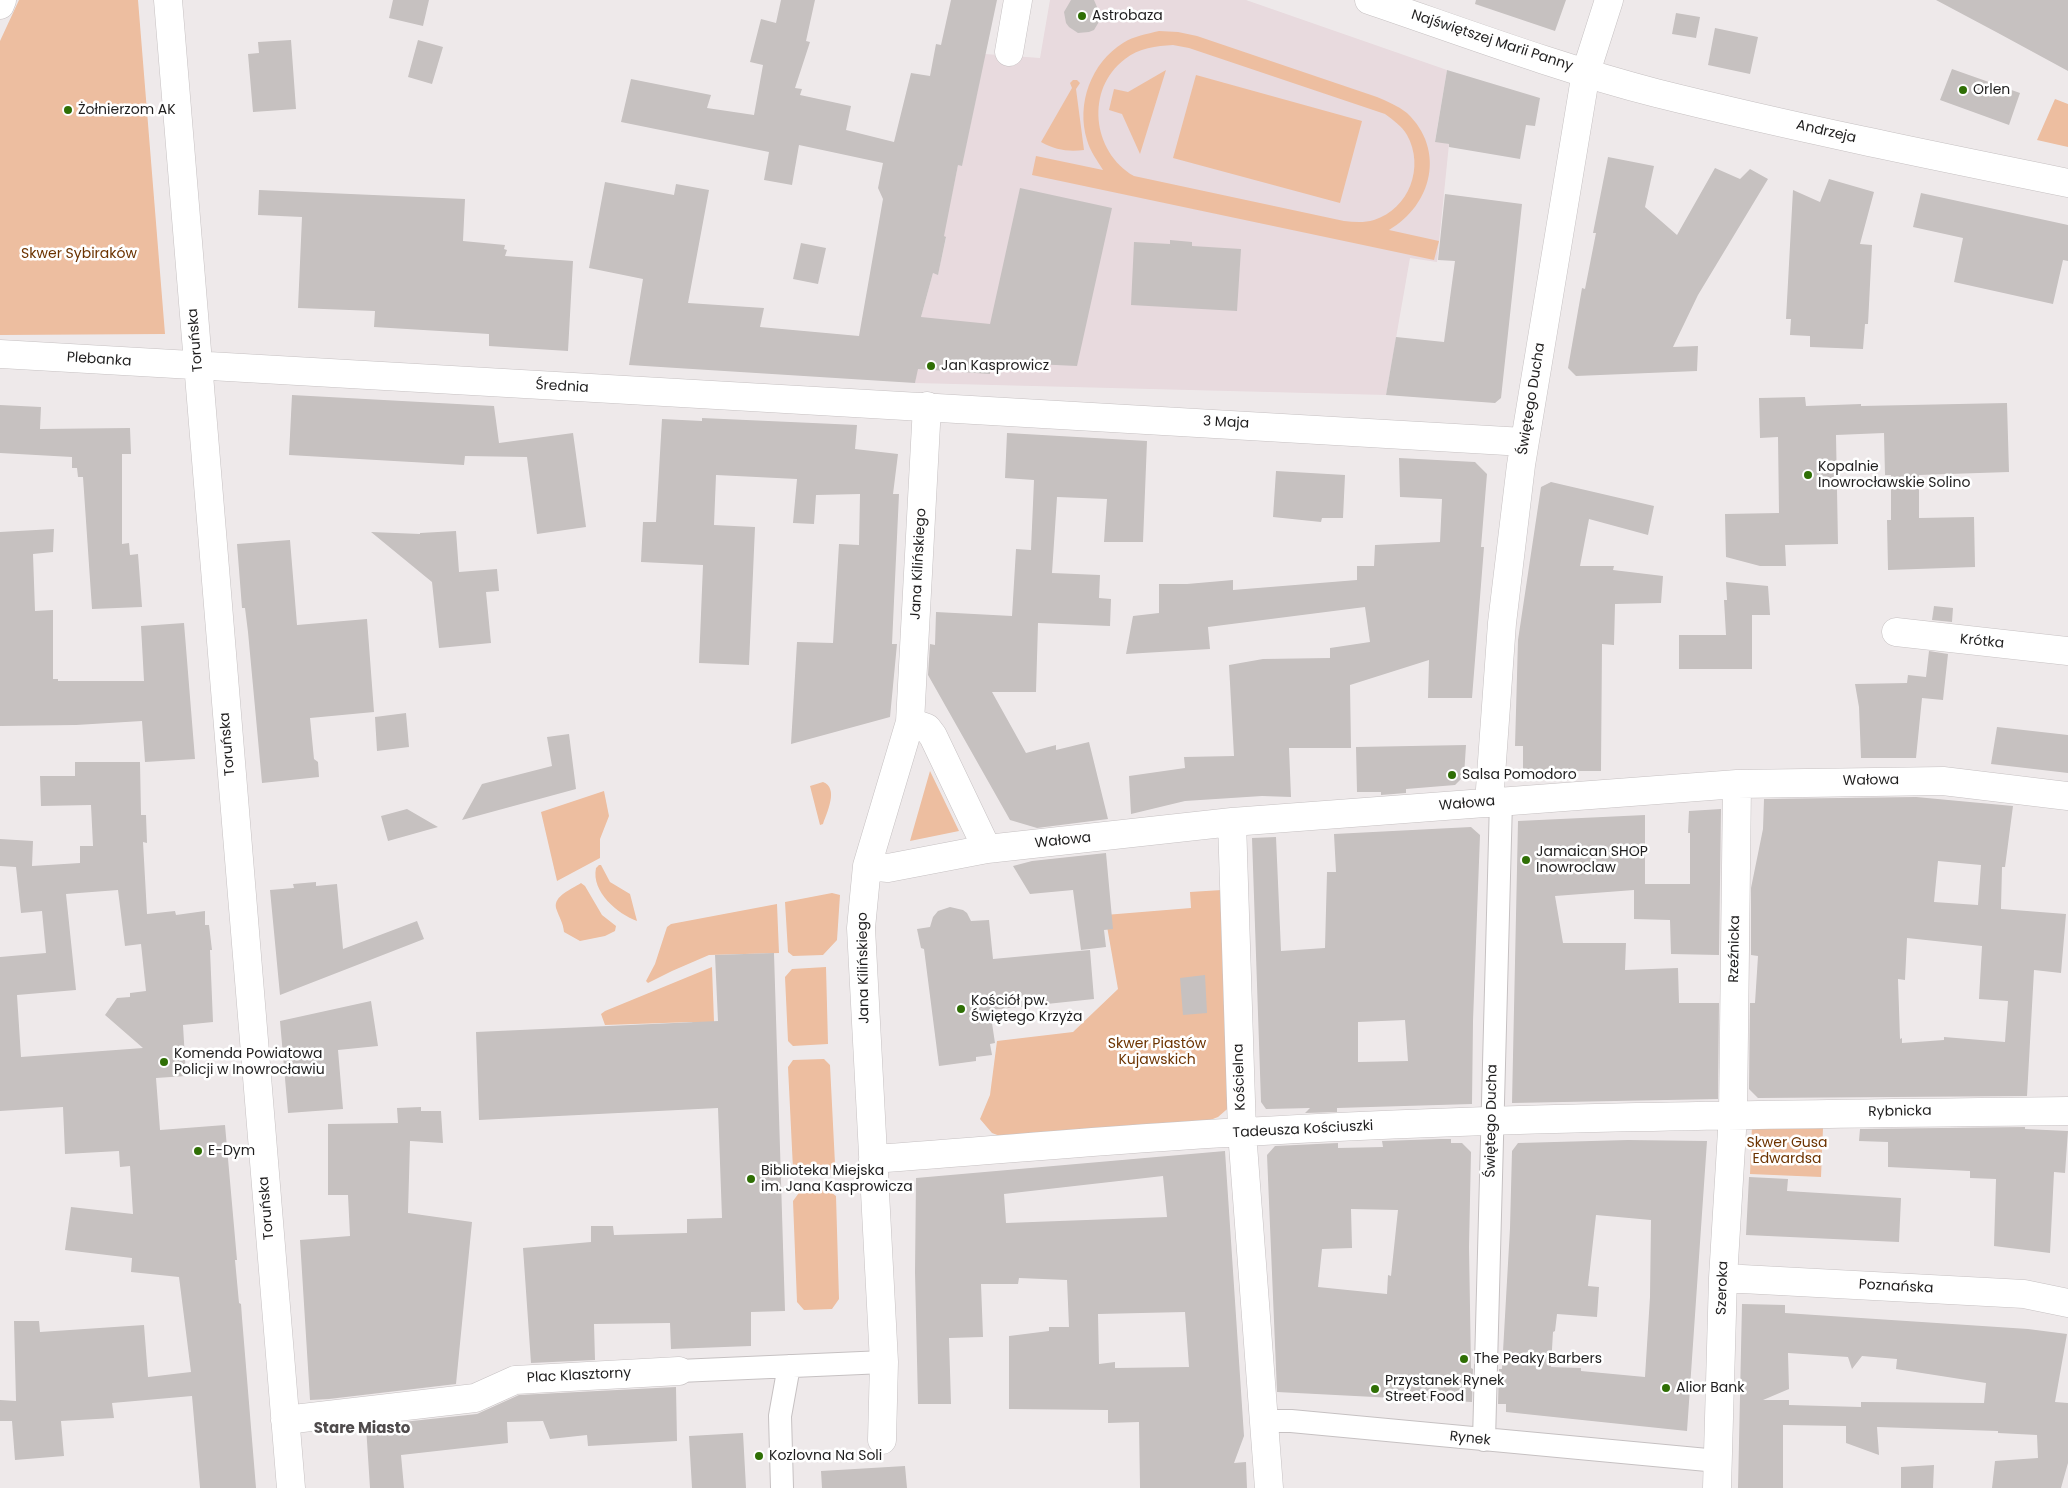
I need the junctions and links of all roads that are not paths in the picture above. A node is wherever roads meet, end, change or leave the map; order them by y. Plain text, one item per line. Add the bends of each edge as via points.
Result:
1 (2, 0) edge
2 (168, 0) edge
3 (1018, 0) edge
4 (1369, 0) edge
5 (1609, 0) edge
6 (0, 5) edge
7 (1009, 52) dead end
8 (1586, 72) junction
9 (2068, 183) edge
10 (0, 354) edge
11 (198, 366) junction
12 (927, 406) junction
13 (1524, 442) junction
14 (1896, 632) dead end
15 (2068, 651) edge
16 (910, 722) junction
17 (1737, 784) junction
18 (2068, 796) edge
19 (1495, 802) junction
20 (1232, 822) junction
21 (987, 850) junction
22 (868, 866) junction
23 (2068, 1110) edge
24 (1733, 1114) junction
25 (1492, 1121) junction
26 (1242, 1132) junction
27 (873, 1159) junction
28 (1723, 1278) junction
29 (2068, 1303) edge
30 (884, 1362) junction
31 (789, 1366) junction
32 (679, 1370) joint
33 (285, 1420) junction
34 (1263, 1421) junction
35 (882, 1440) dead end
36 (1484, 1440) junction
37 (1718, 1475) edge
38 (291, 1488) edge
39 (782, 1488) edge
40 (1269, 1488) edge

1 - 6 street
2 - 11 street, Toruńska
3 - 7 street
4 - 8 street, Najświętszej Marii Panny
5 - 8 street, Świętego Ducha
8 - 9 street, Andrzeja via 1655,92 1872,143
8 - 13 street, Świętego Ducha
10 - 11 street, Plebanka
11 - 12 street, Średnia
11 - 33 street, Toruńska
12 - 13 street, 3 Maja
12 - 16 street, Jana Kilińskiego
13 - 19 street, Świętego Ducha via 1502,624
14 - 15 street, Krótka
16 - 21 street via 927,728 933,736
16 - 22 street, Jana Kilińskiego
17 - 18 street, Wałowa via 1943,781
17 - 19 street, Wałowa
17 - 24 street, Rzeźnicka
19 - 20 street, Wałowa
19 - 25 street, Świętego Ducha
20 - 21 street, Wałowa
20 - 26 street, Kościelna
21 - 22 street, Wałowa via 888,868
22 - 27 street, Jana Kilińskiego via 863,896 861,956
23 - 24 street, Rybnicka
24 - 25 street, Tadeusza Kościuszki
24 - 28 street, Szeroka
25 - 26 street, Tadeusza Kościuszki
25 - 36 street, Świętego Ducha
26 - 27 street, Tadeusza Kościuszki
26 - 34 street, Kościelna
27 - 30 street
28 - 29 street, Poznańska via 2024,1294
28 - 37 street, Szeroka
30 - 31 street, Plac Klasztorny
30 - 35 street
31 - 32 street, Plac Klasztorny
31 - 39 street via 780,1416
32 - 33 street, Plac Klasztorny via 515,1380 475,1398
33 - 38 street, Toruńska
34 - 36 street, Rynek
34 - 40 street
36 - 37 street, Rynek

